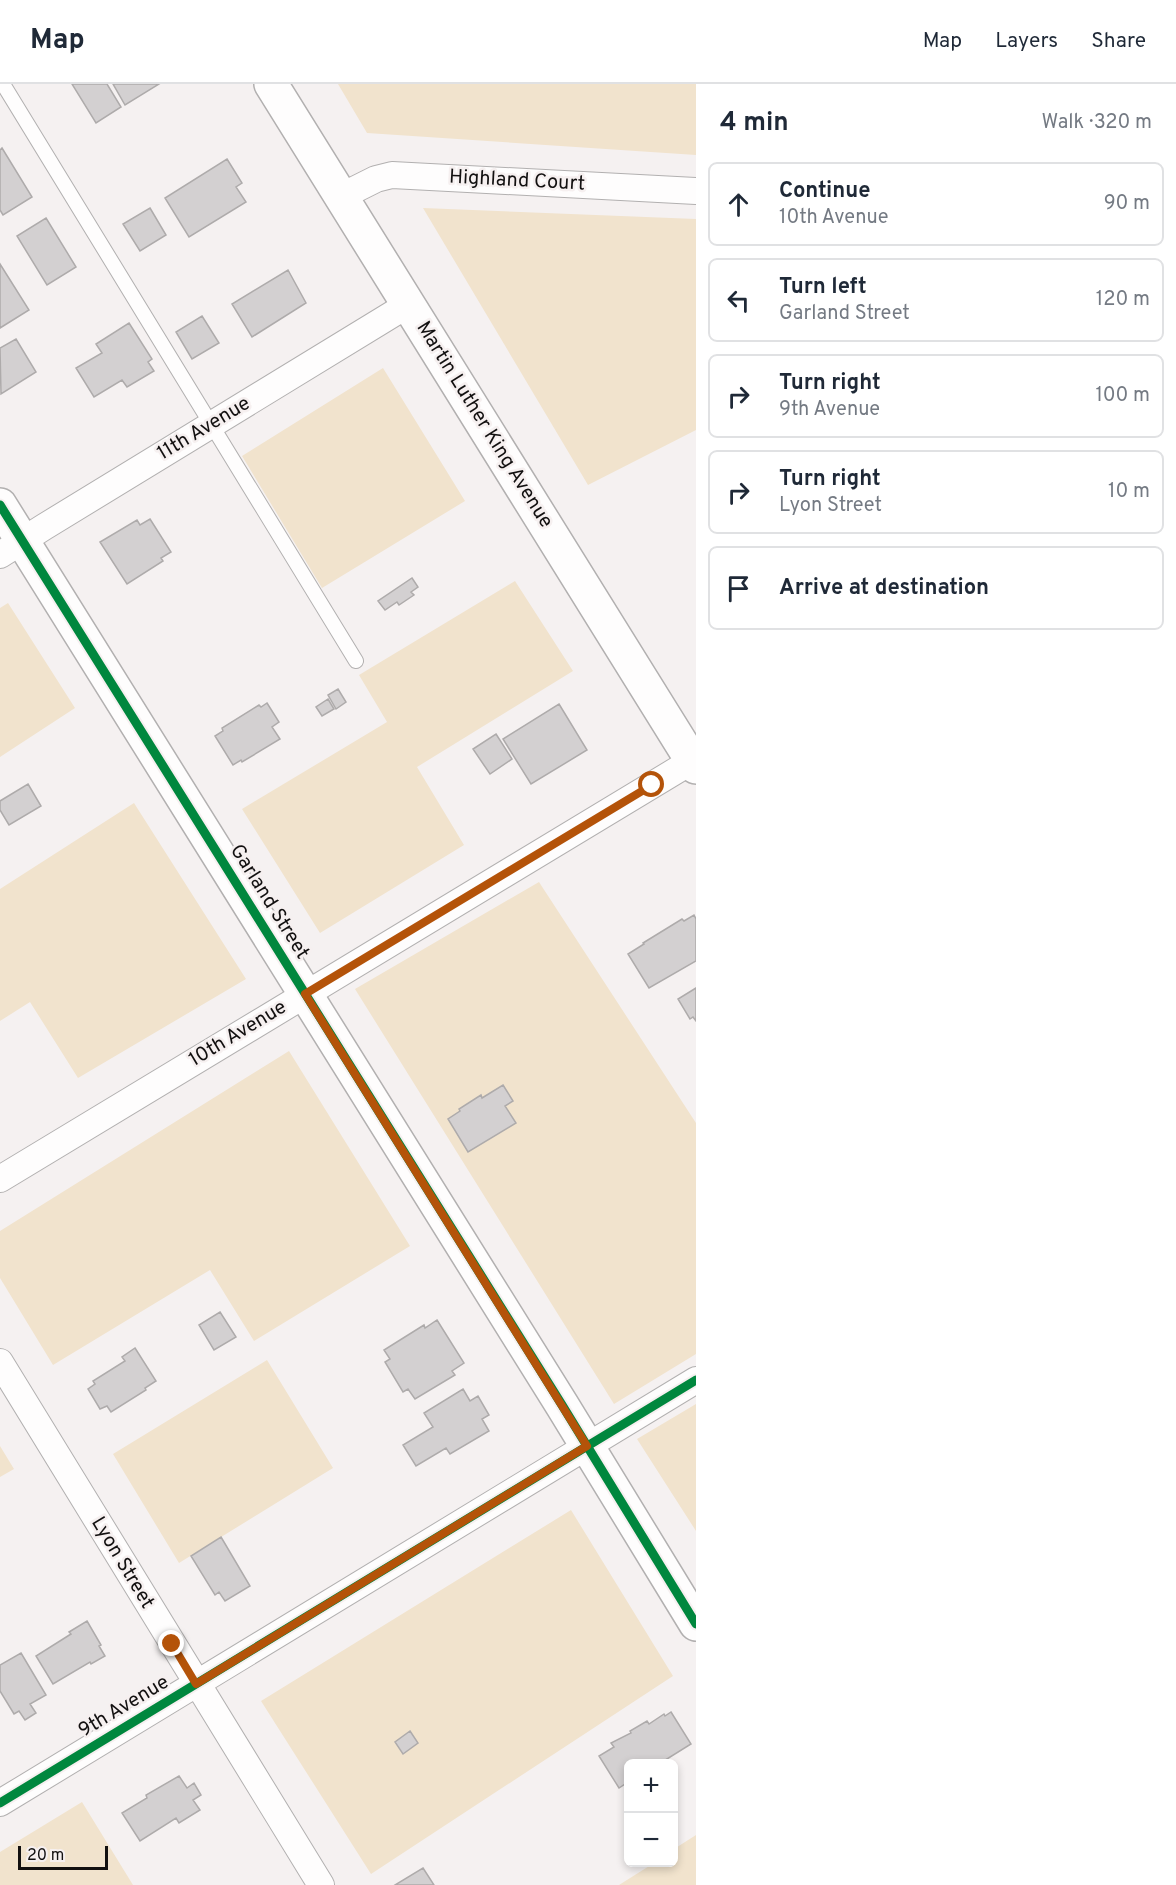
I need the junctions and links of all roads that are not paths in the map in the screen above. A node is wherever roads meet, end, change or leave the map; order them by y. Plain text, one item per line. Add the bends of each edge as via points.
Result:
1 (3, 84) edge
2 (271, 84) edge
3 (696, 191) edge
4 (342, 196) junction
5 (409, 304) junction
6 (211, 425) junction
7 (0, 505) edge
8 (11, 548) edge
9 (356, 661) dead end
10 (694, 764) edge
11 (305, 994) junction
12 (0, 1179) edge
13 (0, 1362) edge
14 (696, 1380) edge
15 (587, 1446) junction
16 (696, 1624) edge
17 (196, 1684) junction
18 (0, 1803) edge
19 (321, 1885) edge

1 - 6 lane
2 - 4 street, Martin Luther King Avenue
3 - 4 street, Highland Court via 392,175
4 - 5 street, Martin Luther King Avenue
5 - 6 street, 11th Avenue
5 - 10 street, Martin Luther King Avenue
6 - 8 street, 11th Avenue
6 - 9 lane
7 - 8 street, Garland Street
8 - 11 street, Garland Street
10 - 11 street, 10th Avenue
11 - 12 street, 10th Avenue
11 - 15 street, Garland Street
13 - 17 street, Lyon Street
14 - 15 street, 9th Avenue
15 - 16 street, Garland Street
15 - 17 street, 9th Avenue
17 - 18 street, 9th Avenue
17 - 19 street, Lyon Street

